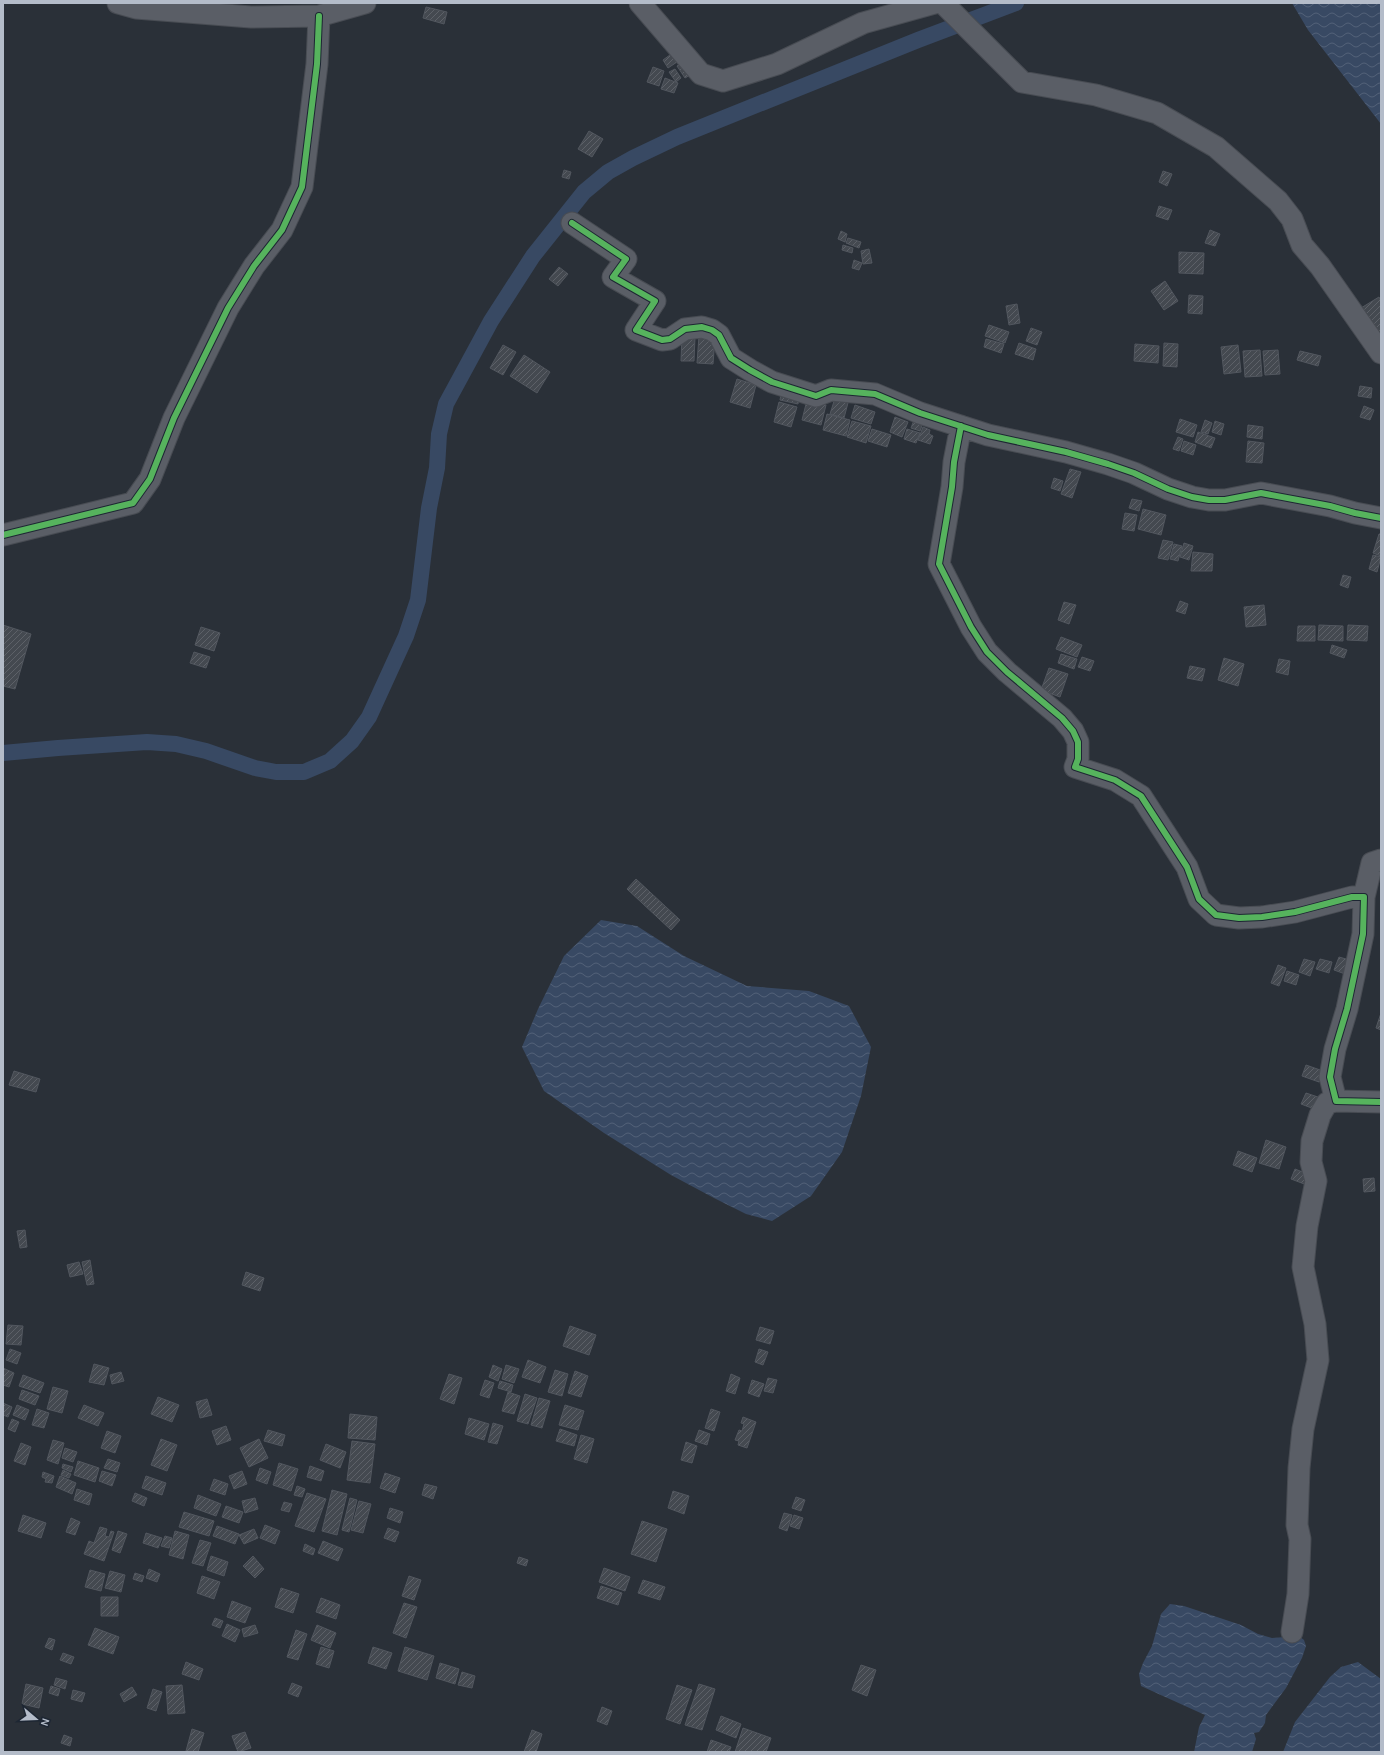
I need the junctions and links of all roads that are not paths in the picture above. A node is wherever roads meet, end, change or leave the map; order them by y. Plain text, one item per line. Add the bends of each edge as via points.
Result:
1 (118, 3) edge
2 (365, 3) edge
3 (640, 3) edge
4 (935, 3) edge
5 (943, 3) edge
6 (319, 16) junction
7 (572, 223) dead end
8 (1381, 353) edge
9 (961, 426) junction
10 (1381, 518) edge
11 (3, 535) edge
12 (1381, 860) edge
13 (1364, 897) junction
14 (1336, 1101) junction
15 (1381, 1102) edge
16 (1292, 1632) dead end

1 - 6 street via 136,8 250,18
2 - 6 street
3 - 4 street via 701,74 723,82 777,64 863,23
5 - 8 street via 1022,82 1096,95 1157,113 1216,147 1278,201 1292,219 1302,245 1320,266
6 - 11 street via 317,64 302,187 282,230 254,266 228,308 174,418 150,479 133,503
7 - 9 street via 626,259 613,277 655,301 636,330 662,340 670,339 685,329 702,327 718,335 731,358 772,382 816,396 831,390 875,394 920,413
9 - 10 street via 1108,464 1192,497 1225,500 1261,493
9 - 13 street via 939,564 971,627 987,652 1062,718 1073,731 1078,742 1078,759 1075,767 1115,780 1141,796 1187,866 1199,899 1216,915 1239,918 1269,916 1352,897
12 - 13 street via 1372,863
13 - 14 street via 1363,934 1330,1077
14 - 15 street
14 - 16 street via 1327,1103 1320,1115 1312,1141 1311,1162 1316,1181 1307,1226 1303,1267 1315,1324 1318,1360 1303,1429 1298,1468 1297,1525 1300,1540 1298,1594

